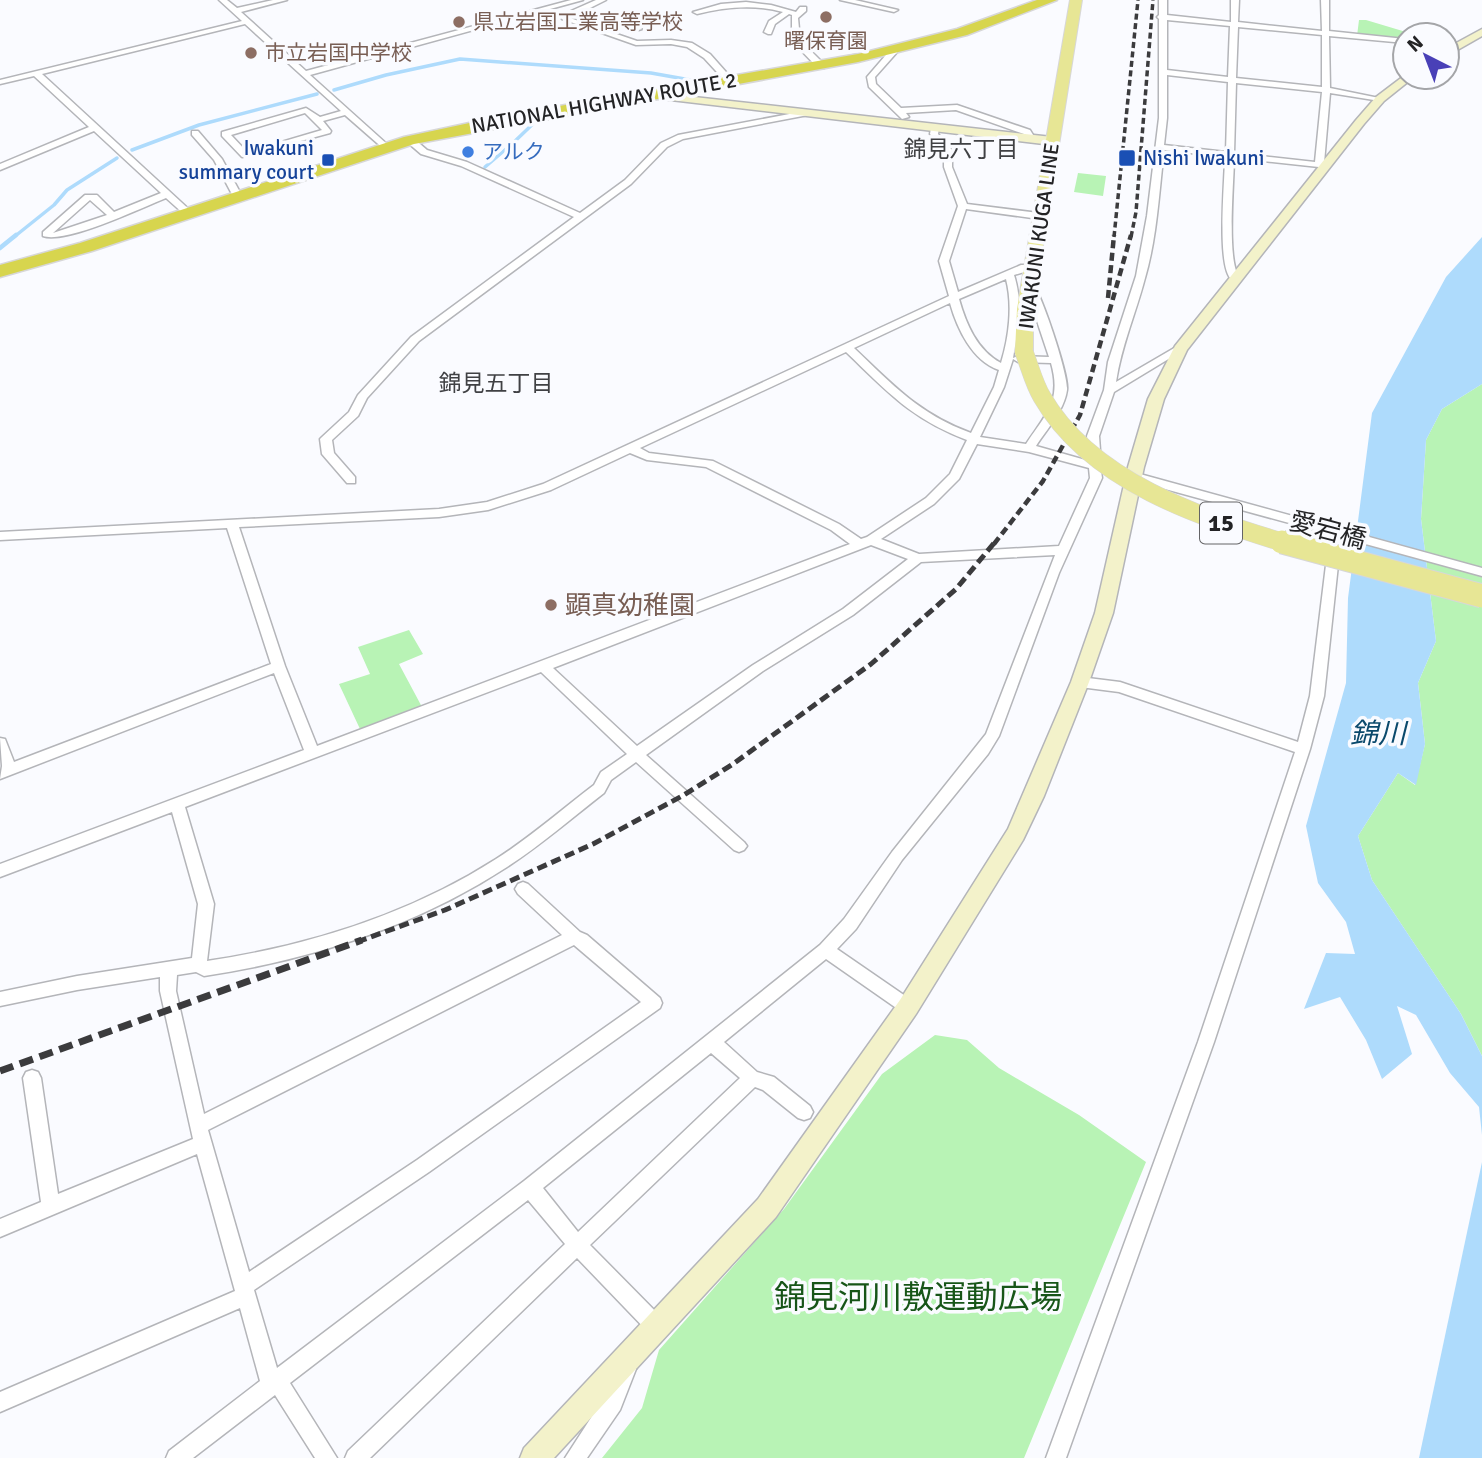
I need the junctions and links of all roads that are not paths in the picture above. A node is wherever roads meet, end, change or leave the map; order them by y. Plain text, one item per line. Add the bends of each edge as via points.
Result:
1 (223, 0) edge
2 (283, 0) edge
3 (602, 0) edge
4 (844, 0) edge
5 (1050, 0) edge
6 (1076, 0) edge
7 (1163, 0) edge
8 (1235, 0) edge
9 (1325, 0) edge
10 (759, 3) edge
11 (580, 5) edge
12 (894, 10) dead end
13 (235, 11) junction
14 (696, 12) dead end
15 (796, 12) junction
16 (1161, 17) junction
17 (246, 22) junction
18 (1235, 23) junction
19 (638, 29) dead end
20 (768, 32) dead end
21 (1482, 32) edge
22 (1324, 33) junction
23 (1391, 40) edge
24 (1461, 42) edge
25 (895, 50) junction
26 (821, 66) junction
27 (1163, 72) junction
28 (37, 74) junction
29 (305, 74) junction
30 (1234, 80) junction
31 (730, 81) junction
32 (0, 82) edge
33 (1326, 90) junction
34 (1391, 91) edge
35 (649, 95) junction
36 (1380, 99) junction
37 (899, 111) junction
38 (348, 112) junction
39 (805, 113) junction
40 (318, 120) junction
41 (907, 125) junction
42 (94, 128) junction
43 (935, 128) junction
44 (195, 133) dead end
45 (1031, 138) junction
46 (410, 140) junction
47 (1052, 141) junction
48 (385, 147) junction
49 (1160, 147) junction
50 (1231, 154) junction
51 (1322, 165) junction
52 (0, 167) edge
53 (167, 194) junction
54 (237, 196) junction
55 (963, 206) junction
56 (188, 213) junction
57 (113, 216) junction
58 (580, 216) junction
59 (1039, 216) junction
60 (2, 271) edge
61 (1009, 273) junction
62 (1030, 274) junction
63 (1235, 278) junction
64 (955, 297) junction
65 (848, 347) junction
66 (1180, 349) junction
67 (1012, 359) junction
68 (1055, 360) junction
69 (1109, 390) junction
70 (974, 439) junction
71 (630, 448) junction
72 (1028, 449) junction
73 (1097, 466) junction
74 (1134, 476) junction
75 (351, 480) dead end
76 (232, 524) junction
77 (0, 536) edge
78 (865, 542) junction
79 (1064, 550) junction
80 (918, 558) junction
81 (1332, 565) dead end
82 (1482, 572) edge
83 (1482, 596) edge
84 (278, 666) junction
85 (543, 666) junction
86 (1080, 682) junction
87 (0, 743) edge
88 (1303, 749) junction
89 (312, 752) junction
90 (636, 754) junction
91 (5, 771) edge
92 (177, 806) junction
93 (739, 846) dead end
94 (0, 871) edge
95 (523, 889) dead end
96 (574, 937) junction
97 (826, 950) junction
98 (199, 964) junction
99 (169, 969) junction
100 (0, 999) edge
101 (908, 1007) junction
102 (711, 1042) junction
103 (32, 1078) dead end
104 (752, 1078) junction
105 (804, 1112) dead end
106 (201, 1135) junction
107 (530, 1187) junction
108 (51, 1207) junction
109 (0, 1228) edge
110 (578, 1246) junction
111 (245, 1291) junction
112 (658, 1328) junction
113 (632, 1354) junction
114 (274, 1381) junction
115 (0, 1402) edge
116 (176, 1458) edge
117 (327, 1458) edge
118 (355, 1458) edge
119 (534, 1458) edge
120 (575, 1458) edge
121 (1056, 1458) edge

1 - 13 street
2 - 13 street
3 - 11 street
4 - 12 street
5 - 25 highway, NATIONAL HIGHWAY ROUTE 2
6 - 47 main road, IWAKUNI KUGA LINE / 15
7 - 16 street
8 - 18 street
9 - 22 street
10 - 14 street via 719,5
10 - 15 street
11 - 19 street
11 - 29 street
11 - 31 street via 566,19 636,43 689,45 707,56
13 - 17 street
15 - 20 street via 772,23
15 - 26 street via 796,41
16 - 18 street
16 - 27 street
17 - 28 street
17 - 29 street
18 - 22 street
18 - 30 street
21 - 24 street
22 - 23 street
22 - 33 street
25 - 26 highway, NATIONAL HIGHWAY ROUTE 2
25 - 37 street via 871,77 872,85
26 - 31 highway, NATIONAL HIGHWAY ROUTE 2
27 - 30 street
27 - 49 street
28 - 32 street
28 - 42 street
29 - 38 street
30 - 33 street
30 - 50 street
31 - 35 highway, NATIONAL HIGHWAY ROUTE 2
33 - 36 street
33 - 51 street
34 - 36 street
35 - 39 street
35 - 46 highway, NATIONAL HIGHWAY ROUTE 2
36 - 51 street
37 - 41 street
37 - 45 street via 957,107 1027,132
38 - 40 street
38 - 48 street
39 - 41 street
39 - 58 street via 681,137 664,145 628,182
40 - 40 street via 327,131 244,155 225,134 306,110
41 - 43 street
42 - 52 street
42 - 53 street
43 - 45 street
43 - 55 street via 934,134 948,150 948,167
44 - 54 street via 218,159
45 - 47 street
46 - 48 highway, NATIONAL HIGHWAY ROUTE 2
46 - 58 street via 424,152 483,172
47 - 59 main road, IWAKUNI KUGA LINE / 15
48 - 54 highway, NATIONAL HIGHWAY ROUTE 2
49 - 50 street
49 - 69 street via 1146,254
50 - 51 street
50 - 63 street via 1228,260
51 - 63 street
53 - 56 street
53 - 57 street
54 - 56 highway, NATIONAL HIGHWAY ROUTE 2
55 - 59 street
55 - 64 street via 944,261
56 - 60 highway, NATIONAL HIGHWAY ROUTE 2
57 - 57 street via 68,232 46,234 90,193
58 - 75 street via 415,339 362,397 354,414 327,439 325,447
59 - 62 main road, IWAKUNI KUGA LINE / 15
61 - 62 street
61 - 64 street
61 - 67 street via 1015,313
62 - 67 main road, IWAKUNI KUGA LINE / 15
62 - 68 street
63 - 66 street
64 - 65 street
64 - 67 street via 961,323 981,354 995,365
65 - 70 street, 愛宕橋 via 924,417
65 - 71 street
66 - 69 street
66 - 74 street via 1156,399
67 - 68 street
67 - 70 street
67 - 83 main road, IWAKUNI KUGA LINE / 15, bridge via 1069,431 1126,477 1165,500 1223,524
68 - 72 street via 1063,383 1058,402
69 - 73 street via 1093,436
70 - 72 street, 愛宕橋
70 - 78 street via 944,489
71 - 76 street via 541,489 488,506 439,513
71 - 78 street via 647,456 709,464
72 - 73 street, 愛宕橋
73 - 74 street, 愛宕橋
73 - 79 street
74 - 82 street, 愛宕橋
74 - 86 street via 1104,613
76 - 77 street
76 - 84 street
78 - 80 street
78 - 85 street
79 - 80 street
79 - 97 street via 992,736
80 - 90 street via 848,612 758,668
81 - 88 street via 1317,696
84 - 89 street
84 - 91 street
85 - 89 street
85 - 90 street
86 - 88 street via 1119,687
86 - 101 street via 1016,834
87 - 91 street
88 - 121 street via 1202,1055
89 - 92 street
90 - 93 street
90 - 98 street via 606,776 599,789 517,851 440,897 296,951 245,964 204,969
92 - 94 street
92 - 98 street via 206,904
95 - 96 street
96 - 106 street
96 - 111 street via 654,1003
97 - 101 street
97 - 102 street
98 - 99 street
99 - 100 street
99 - 106 street via 168,991
101 - 112 street via 767,1208
102 - 104 street
102 - 107 street
103 - 108 street
104 - 105 street via 768,1083
104 - 110 street
106 - 108 street
106 - 111 street
107 - 110 street
107 - 114 street
108 - 109 street
110 - 112 street
110 - 118 street
111 - 114 street
111 - 115 street
112 - 113 street
113 - 119 street
113 - 120 street via 613,1404
114 - 116 street
114 - 117 street

